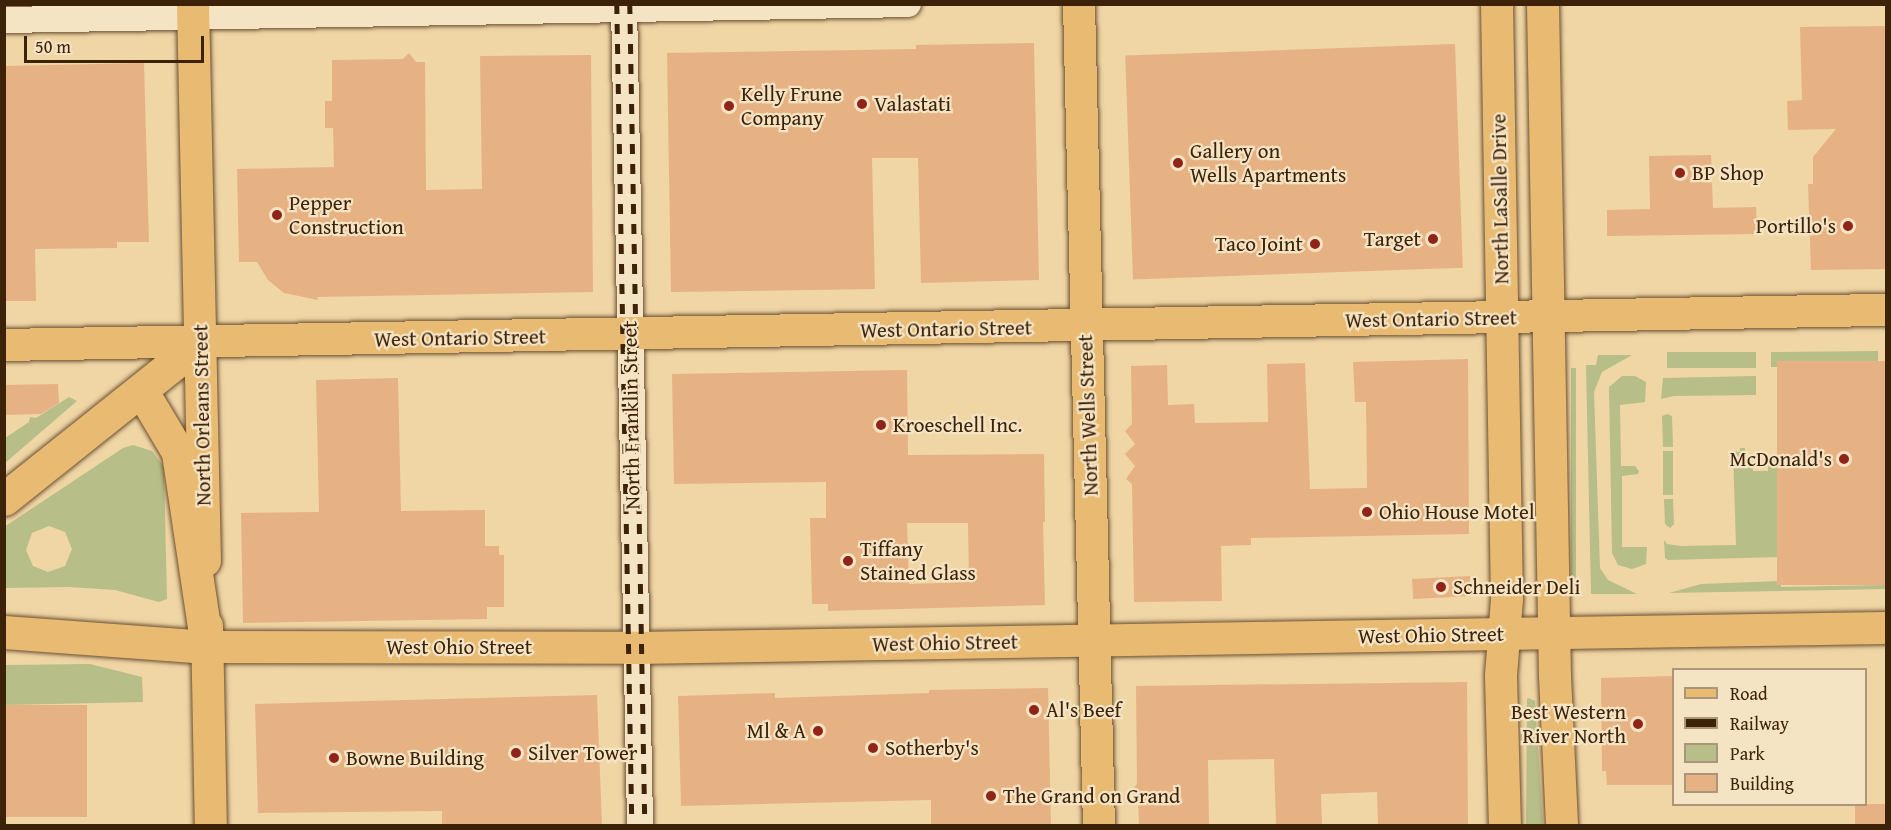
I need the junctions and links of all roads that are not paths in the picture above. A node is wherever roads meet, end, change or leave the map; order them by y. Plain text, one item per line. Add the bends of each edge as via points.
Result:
1 (908, 4) edge
2 (1079, 4) edge
3 (1497, 4) edge
4 (1543, 4) edge
5 (624, 7) edge
6 (193, 11) edge
7 (4, 20) edge
8 (1887, 310) edge
9 (1549, 316) junction
10 (1502, 318) junction
11 (1086, 326) junction
12 (630, 335) junction
13 (201, 342) junction
14 (4, 345) edge
15 (141, 390) junction
16 (4, 499) edge
17 (1887, 628) edge
18 (4, 632) edge
19 (1555, 633) junction
20 (1504, 634) junction
21 (1095, 641) junction
22 (207, 647) junction
23 (636, 648) junction
24 (211, 825) edge
25 (640, 825) edge
26 (1099, 825) edge
27 (1505, 825) edge
28 (1562, 825) edge

1 - 5 street
2 - 11 main road, North Wells Street
3 - 10 main road, North LaSalle Drive
4 - 9 main road
5 - 6 street
5 - 12 street, North Franklin Street
6 - 7 street
6 - 13 main road, North Orleans Street
8 - 9 main road, West Ontario Street
9 - 10 main road, West Ontario Street
9 - 19 main road
10 - 11 main road, West Ontario Street
10 - 20 main road, North LaSalle Drive via 1507,599
11 - 12 main road, West Ontario Street
11 - 21 main road, North Wells Street
12 - 13 main road, West Ontario Street
12 - 23 street, North Franklin Street
13 - 14 main road, West Ontario Street
13 - 15 highway
13 - 22 main road, North Orleans Street
15 - 16 highway
15 - 22 highway via 178,452
17 - 19 main road, West Ohio Street
18 - 22 highway, West Ohio Street
19 - 20 main road, West Ohio Street
19 - 28 main road
20 - 21 main road, West Ohio Street
20 - 27 main road, North LaSalle Drive via 1501,676
21 - 23 main road, West Ohio Street
21 - 26 main road, North Wells Street
22 - 23 main road, West Ohio Street
22 - 24 main road, North Orleans Street
23 - 25 street, North Franklin Street

